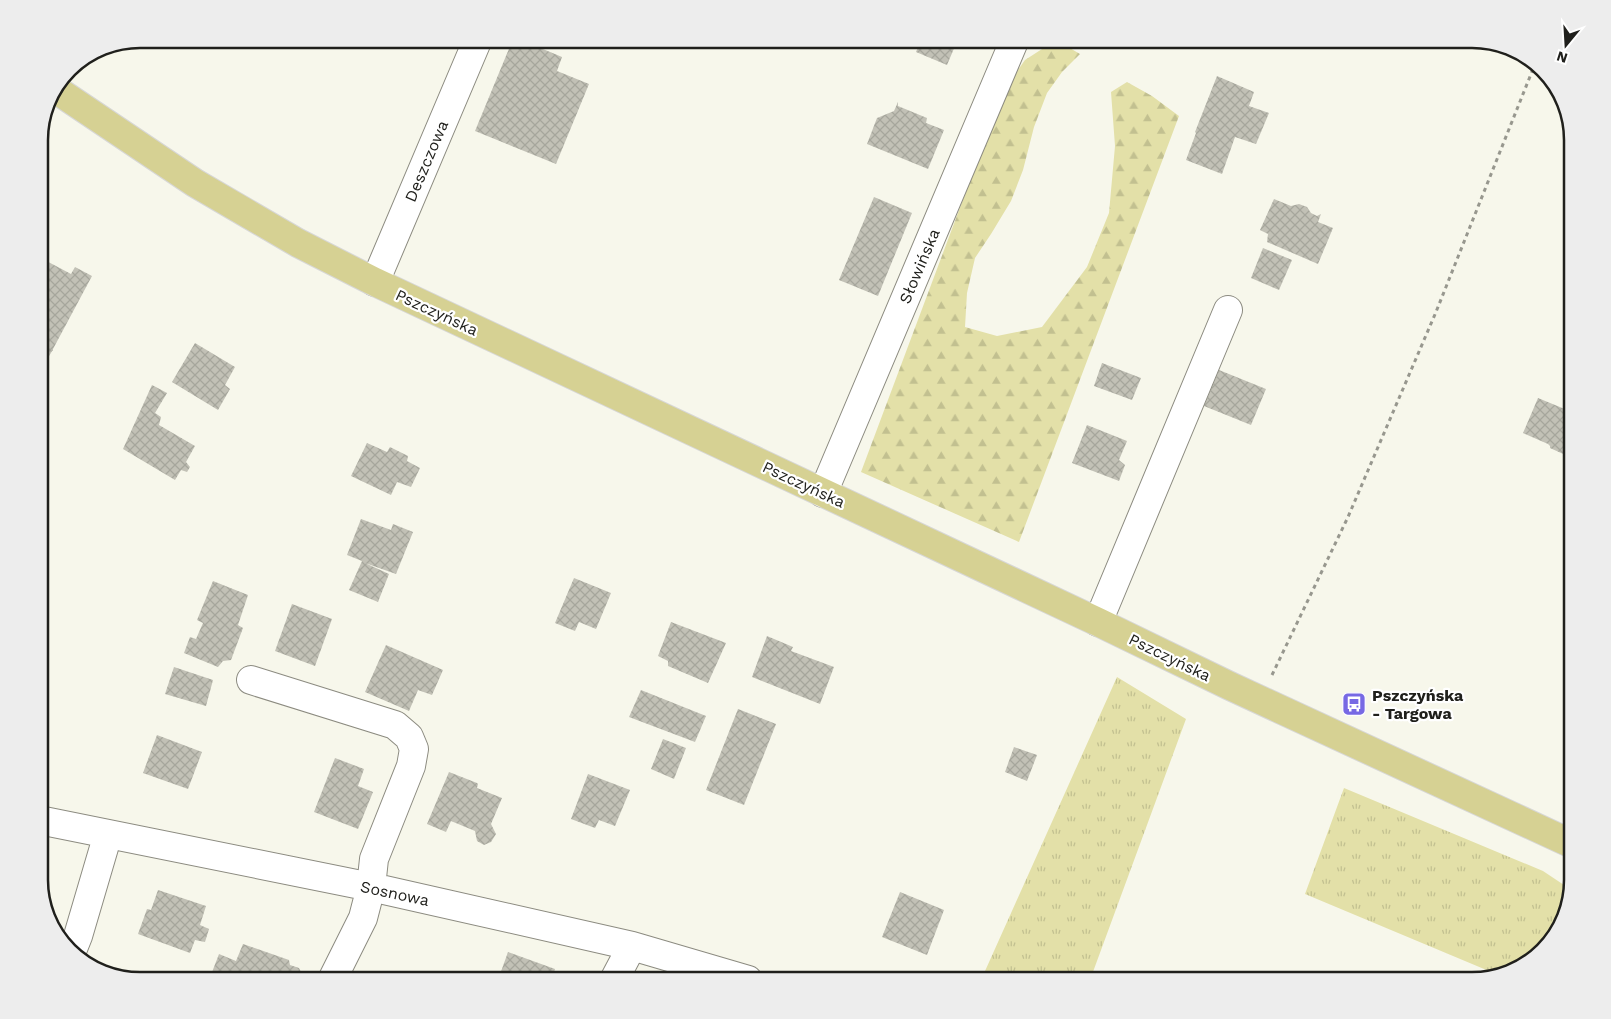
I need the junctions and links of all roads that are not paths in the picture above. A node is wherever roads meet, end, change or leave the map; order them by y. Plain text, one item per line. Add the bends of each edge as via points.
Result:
1 (474, 48) edge
2 (1011, 48) edge
3 (61, 92) edge
4 (375, 282) junction
5 (1228, 310) dead end
6 (823, 493) junction
7 (1098, 622) junction
8 (251, 680) dead end
9 (48, 822) edge
10 (108, 834) junction
11 (1564, 840) edge
12 (371, 887) junction
13 (75, 945) edge
14 (632, 946) junction
15 (336, 972) edge
16 (618, 972) edge
17 (721, 972) edge

1 - 4 street, Deszczowa
2 - 6 street, Słowińska
3 - 4 main road, Pszczyńska via 196,183 298,243
4 - 6 main road, Pszczyńska
5 - 7 street
6 - 7 main road, Pszczyńska
7 - 11 main road, Pszczyńska
8 - 12 street via 395,725 409,737 414,749 411,766 374,859
9 - 10 street, Sosnowa
10 - 12 street, Sosnowa
10 - 13 street
12 - 14 street, Sosnowa
12 - 15 street via 363,918
14 - 16 street
14 - 17 street, Sosnowa

